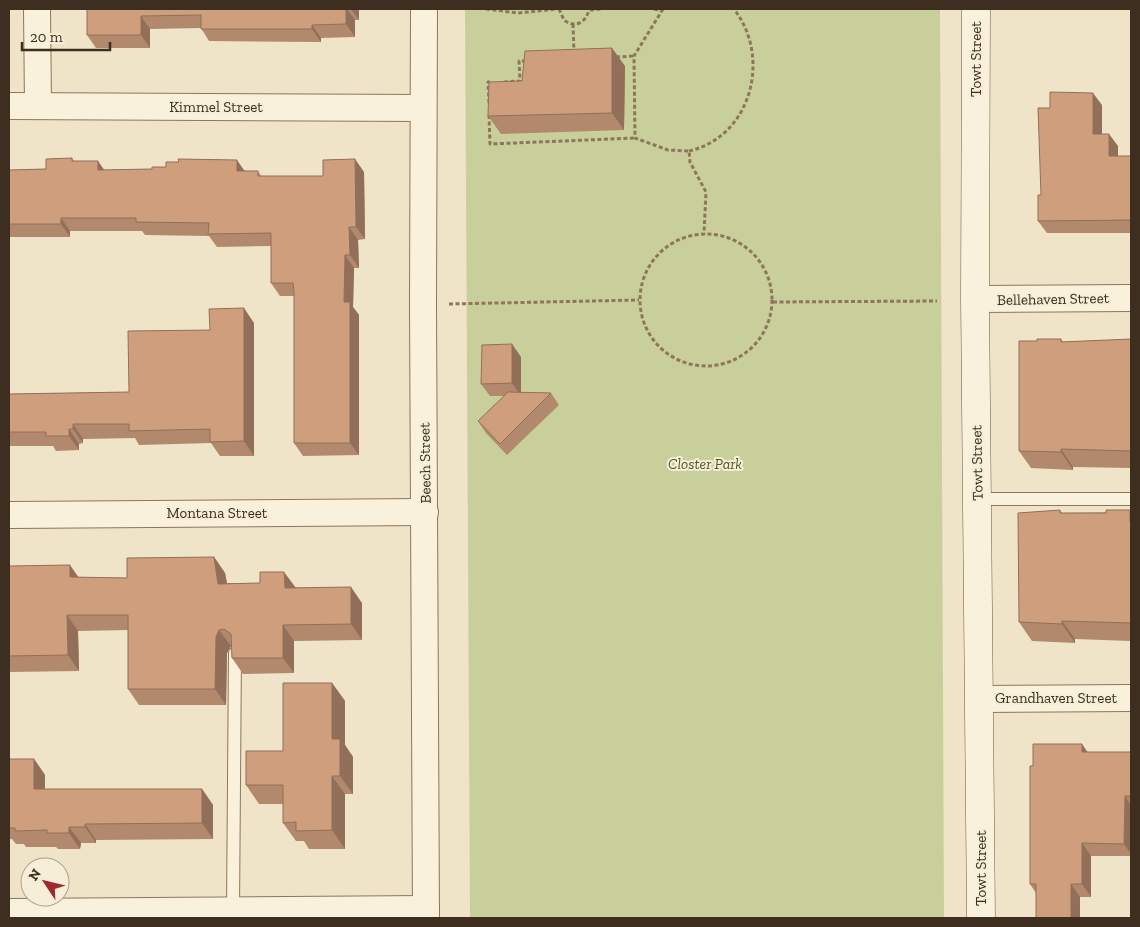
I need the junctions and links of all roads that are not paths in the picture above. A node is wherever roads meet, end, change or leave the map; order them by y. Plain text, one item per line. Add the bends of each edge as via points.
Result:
1 (37, 9) edge
2 (424, 9) edge
3 (976, 9) edge
4 (9, 106) edge
5 (38, 106) junction
6 (424, 108) junction
7 (1131, 298) edge
8 (975, 300) junction
9 (1131, 499) edge
10 (978, 500) junction
11 (425, 512) junction
12 (9, 515) edge
13 (235, 653) edge
14 (980, 698) junction
15 (1131, 698) edge
16 (233, 910) junction
17 (9, 912) edge
18 (426, 914) edge
19 (981, 918) edge

1 - 5 street
2 - 6 street, Beech Street
3 - 8 street, Towt Street
4 - 5 street, Kimmel Street
5 - 6 street, Kimmel Street
6 - 11 street, Beech Street
7 - 8 street, Bellehaven Street
8 - 10 street, Towt Street
9 - 10 lane
10 - 14 street, Towt Street
11 - 12 street, Montana Street
11 - 18 street, Beech Street
13 - 16 lane
14 - 15 street, Grandhaven Street
14 - 19 street, Towt Street
16 - 17 street
16 - 18 street

